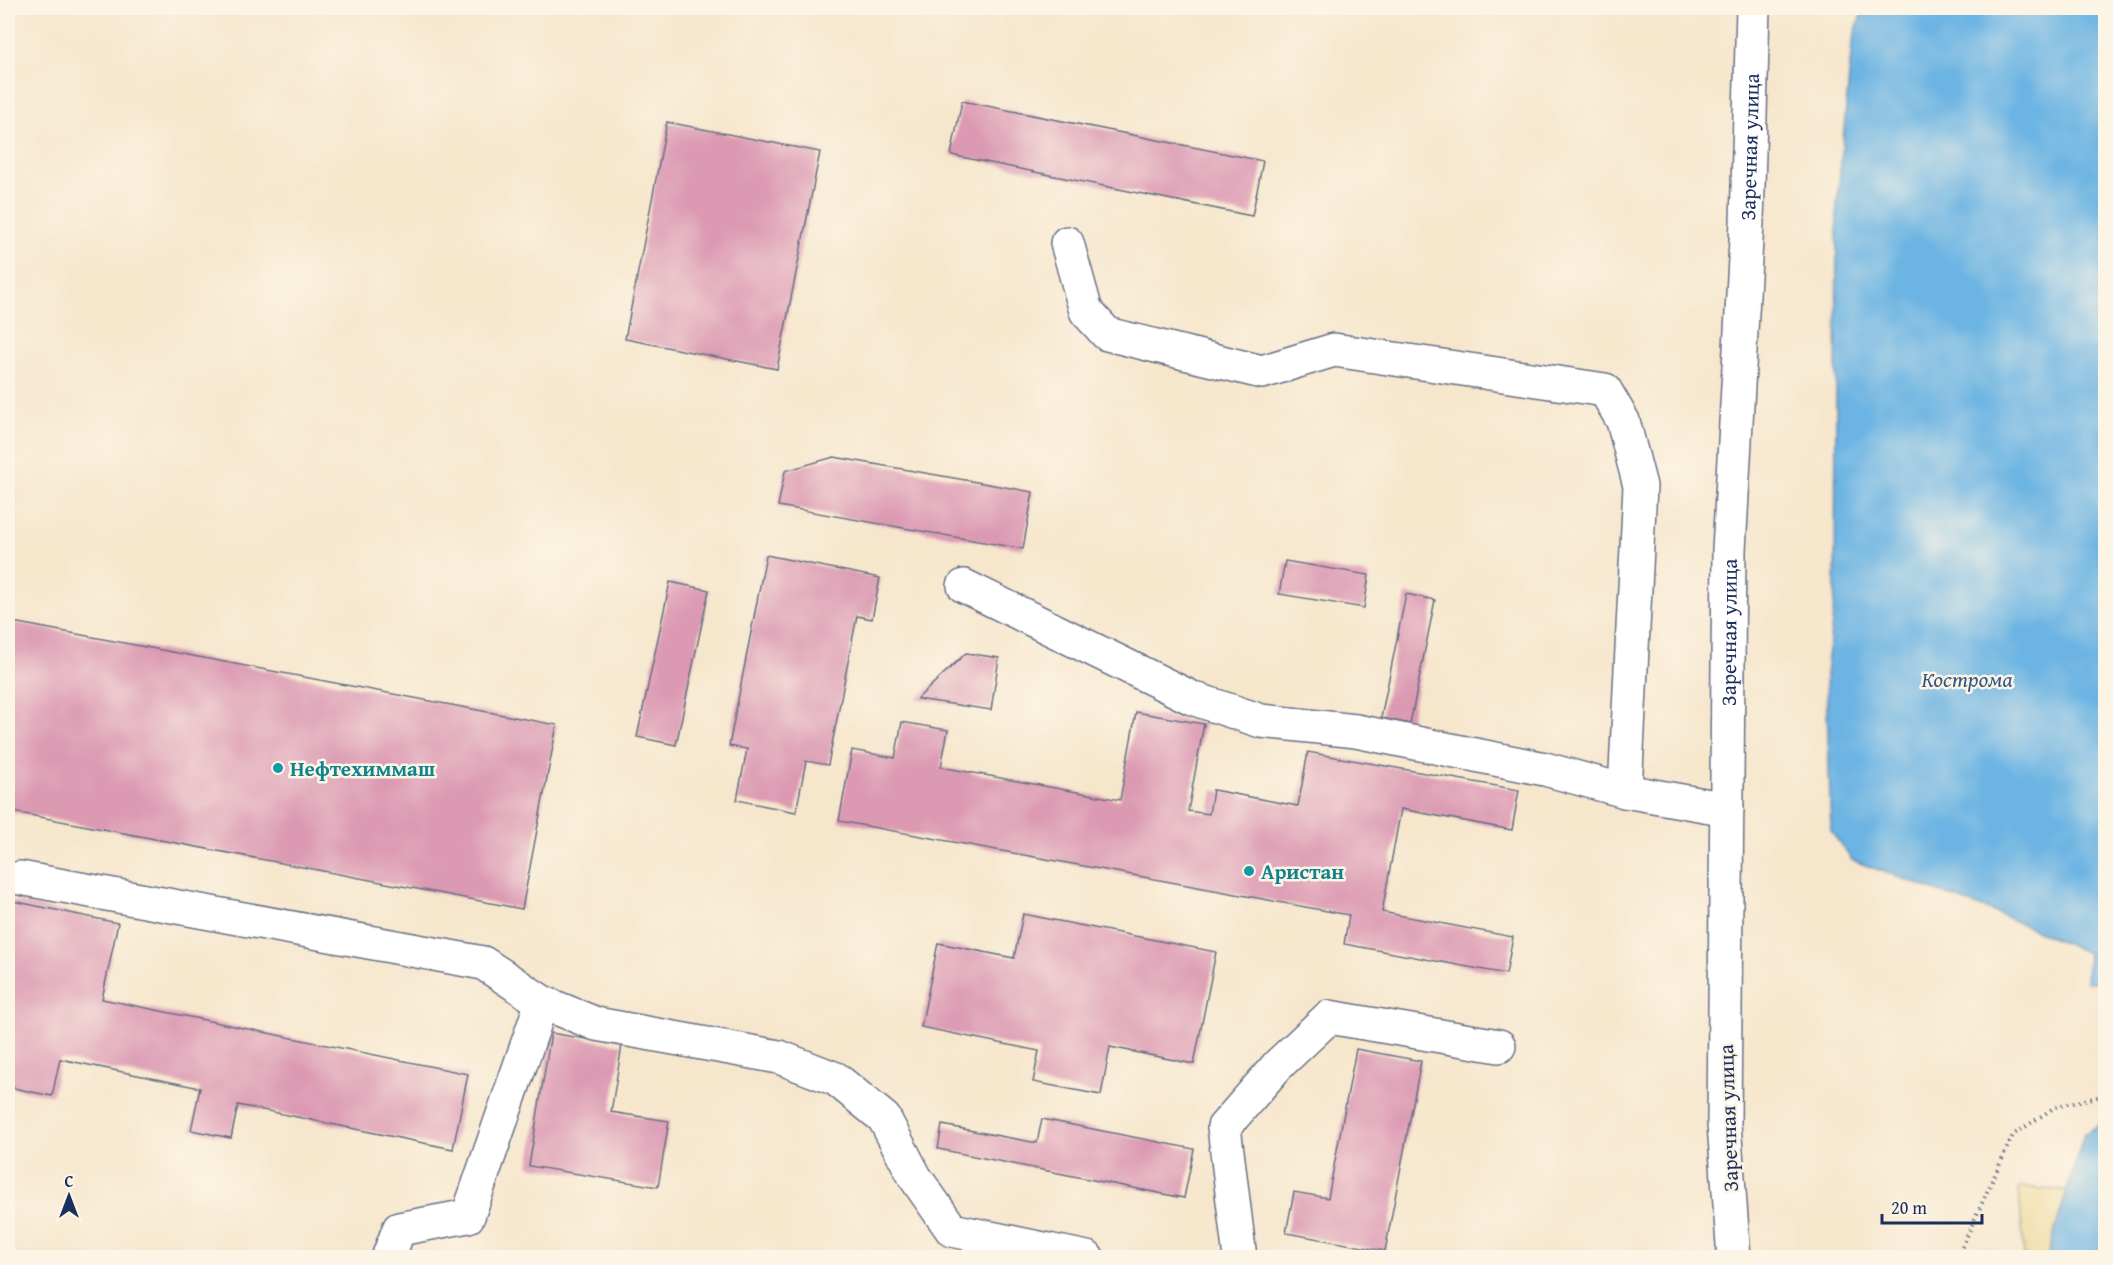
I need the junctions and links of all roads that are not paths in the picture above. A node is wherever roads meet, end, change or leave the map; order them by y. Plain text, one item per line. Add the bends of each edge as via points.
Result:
1 (1753, 8) edge
2 (1067, 243) dead end
3 (964, 586) dead end
4 (1625, 791) junction
5 (1727, 809) junction
6 (20, 878) dead end
7 (542, 1002) junction
8 (1499, 1046) dead end
9 (388, 1257) edge
10 (1087, 1257) edge
11 (1240, 1257) edge
12 (1734, 1257) edge

1 - 5 street, Заречная улица via 1747,222 1729,550
2 - 4 street via 1086,311 1107,334 1262,372 1334,350 1605,390 1623,421 1640,486
3 - 4 street via 1192,698 1261,721 1356,730 1545,769
4 - 5 street
5 - 12 street, Заречная улица via 1724,1124
6 - 7 street via 483,963
7 - 9 street via 468,1216 399,1229
7 - 10 street via 596,1024 779,1057 836,1079 884,1118 915,1177 952,1230
8 - 11 street via 1329,1017 1278,1065 1224,1127

